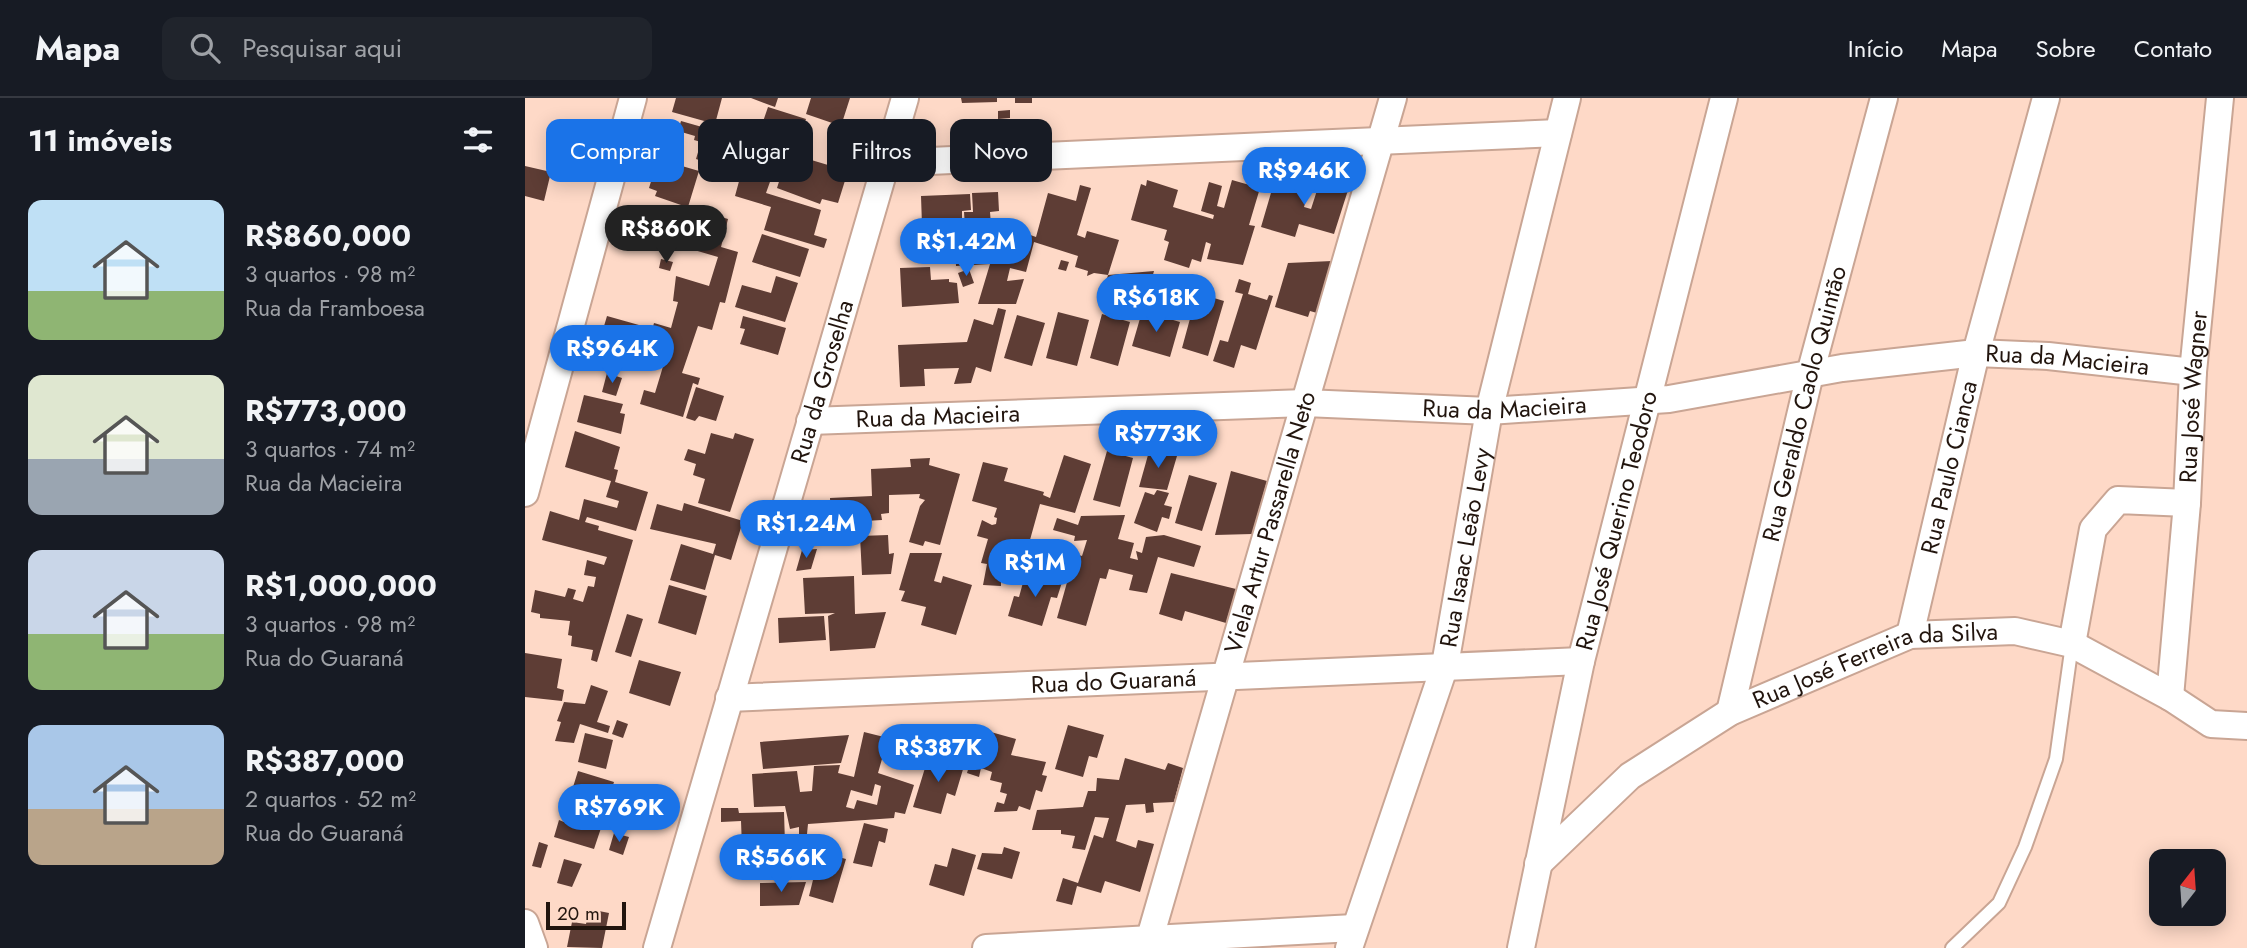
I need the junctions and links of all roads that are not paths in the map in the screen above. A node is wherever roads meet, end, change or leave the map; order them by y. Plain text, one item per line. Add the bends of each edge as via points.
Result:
1 (633, 98) edge
2 (905, 98) edge
3 (1393, 98) edge
4 (1567, 98) edge
5 (1724, 98) edge
6 (1884, 98) edge
7 (2046, 98) edge
8 (2220, 98) edge
9 (899, 119) edge
10 (1558, 133) junction
11 (1380, 140) junction
12 (936, 161) edge
13 (880, 182) edge
14 (1976, 352) junction
15 (2193, 372) junction
16 (1810, 374) junction
17 (1645, 401) junction
18 (1304, 403) junction
19 (1489, 411) junction
20 (810, 421) junction
21 (525, 493) edge
22 (2187, 503) junction
23 (1910, 635) junction
24 (2071, 645) junction
25 (1581, 661) junction
26 (1445, 665) junction
27 (1226, 675) junction
28 (2170, 697) junction
29 (729, 698) junction
30 (1730, 712) junction
31 (2247, 726) edge
32 (1538, 864) junction
33 (525, 923) edge
34 (1352, 938) edge
35 (1148, 944) edge
36 (534, 948) edge
37 (657, 948) edge
38 (986, 948) edge
39 (1521, 948) edge
40 (1952, 948) edge

1 - 21 street
2 - 9 street, Rua da Groselha
3 - 11 street, Viela Artur Passarella Neto
4 - 10 street, Rua Isaac Leão Levy
5 - 17 street, Rua José Querino Teodoro
6 - 16 street, Rua Geraldo Caolo Quintão
7 - 14 street, Rua Paulo Cianca
8 - 15 street, Rua José Wagner
10 - 11 street
10 - 19 street, Rua Isaac Leão Levy
11 - 12 street
11 - 18 street, Viela Artur Passarella Neto
13 - 20 street, Rua da Groselha
14 - 15 street, Rua da Macieira
14 - 16 street, Rua da Macieira
14 - 23 street, Rua Paulo Cianca
15 - 22 street, Rua José Wagner
16 - 17 street, Rua da Macieira
16 - 30 street, Rua Geraldo Caolo Quintão
17 - 19 street, Rua da Macieira
17 - 25 street, Rua José Querino Teodoro
18 - 19 street, Rua da Macieira
18 - 20 street, Rua da Macieira
18 - 27 street, Viela Artur Passarella Neto
19 - 26 street, Rua Isaac Leão Levy
20 - 29 street, Rua da Groselha
22 - 24 street via 2118,499 2093,529
22 - 28 street, Rua José Wagner
23 - 24 street, Rua José Ferreira da Silva via 2015,631
23 - 30 street, Rua José Ferreira da Silva
24 - 28 street, Rua José Ferreira da Silva
24 - 40 lane via 2056,759 2025,847 1999,904
25 - 26 street, Rua do Guaraná
25 - 32 street, Rua José Querino Teodoro
26 - 27 street, Rua do Guaraná
26 - 34 street, Rua Isaac Leão Levy
27 - 29 street, Rua do Guaraná
27 - 35 street, Viela Artur Passarella Neto
28 - 31 street, Rua José Ferreira da Silva via 2211,724
29 - 37 street, Rua da Groselha
30 - 32 street, Rua José Ferreira da Silva via 1630,776
32 - 39 street, Rua José Querino Teodoro
33 - 36 street
34 - 35 street
35 - 38 street

